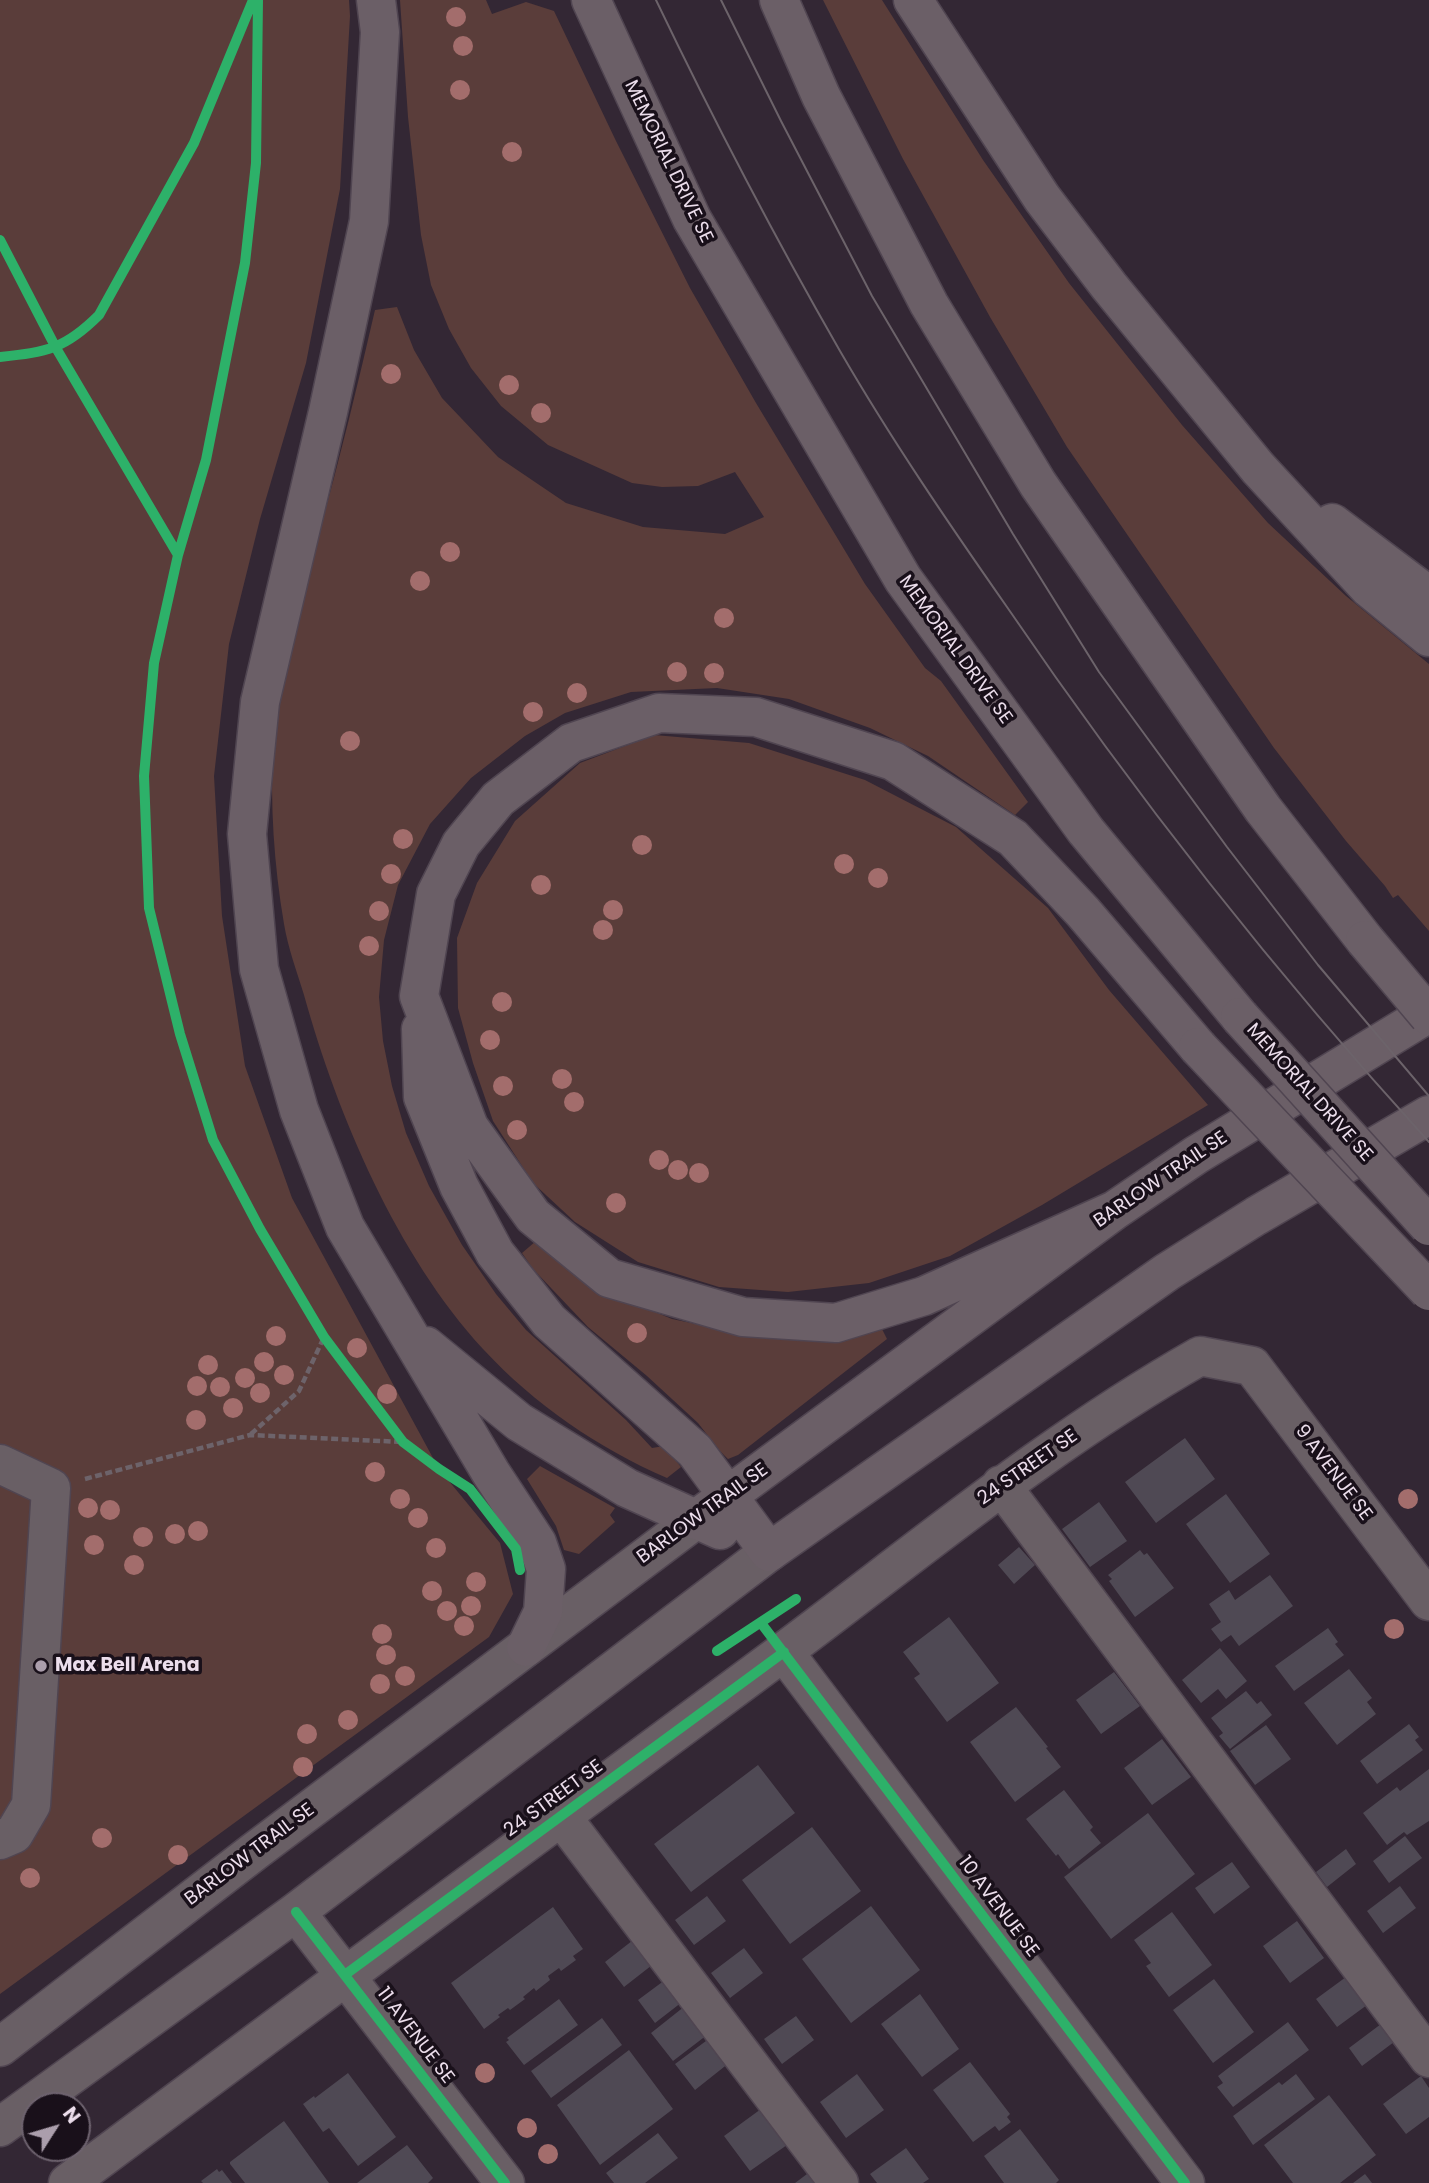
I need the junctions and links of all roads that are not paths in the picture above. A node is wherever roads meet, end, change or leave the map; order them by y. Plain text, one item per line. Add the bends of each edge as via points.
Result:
1 (376, 0) edge
2 (591, 0) edge
3 (779, 0) edge
4 (913, 0) edge
5 (1258, 468) junction
6 (1429, 596) edge
7 (1429, 638) edge
8 (419, 996) junction
9 (1429, 1015) edge
10 (1429, 1115) edge
11 (1115, 1210) junction
12 (1429, 1226) edge
13 (1429, 1291) edge
14 (405, 1329) junction
15 (1226, 1361) joint
16 (0, 1464) edge
17 (1000, 1485) junction
18 (729, 1496) junction
19 (695, 1520) junction
20 (769, 1552) junction
21 (1429, 1601) edge
22 (526, 1647) junction
23 (784, 1652) junction
24 (561, 1816) junction
25 (0, 1840) edge
26 (296, 1912) junction
27 (346, 1974) junction
28 (0, 2047) edge
29 (1429, 2058) edge
30 (0, 2127) edge
31 (68, 2183) edge
32 (505, 2183) edge
33 (839, 2183) edge
34 (1185, 2183) edge

1 - 14 main road via 380,32 369,221 260,702 247,834 259,968 299,1110 345,1227
2 - 12 main road, MEMORIAL DRIVE SE, bridge via 692,219 903,579 1086,831 1240,1017
3 - 9 main road, bridge via 821,96 929,304 1038,484 1263,809
4 - 5 main road via 1042,198
5 - 6 main road
5 - 7 main road via 1368,589
8 - 11 main road via 469,1127 533,1216 609,1278 743,1317 836,1323 924,1296
8 - 13 main road, bridge via 436,894 461,844 498,799 571,743 659,713 756,716 893,761 1013,838 1198,1047
8 - 18 main road via 424,1097 459,1186 495,1254 549,1321 695,1451
9 - 11 main road, BARLOW TRAIL SE via 1196,1155
10 - 20 main road via 1167,1272
11 - 18 main road, BARLOW TRAIL SE
14 - 19 main road via 519,1422 627,1488
14 - 22 main road via 537,1543 546,1569 543,1612
15 - 17 street, 24 STREET SE via 1200,1356
15 - 21 street, 9 AVENUE SE via 1252,1366
16 - 25 street via 51,1488 31,1805 14,1834
17 - 23 street, 24 STREET SE
17 - 29 street
18 - 19 main road, BARLOW TRAIL SE
18 - 20 main road
19 - 20 main road
19 - 22 street, BARLOW TRAIL SE
20 - 26 street
22 - 28 street, BARLOW TRAIL SE
23 - 24 street, 24 STREET SE
23 - 34 street, 10 AVENUE SE
24 - 27 street, 24 STREET SE
24 - 33 street
26 - 27 street, 11 AVENUE SE
26 - 30 street
27 - 31 street, 24 STREET SE
27 - 32 street, 11 AVENUE SE

